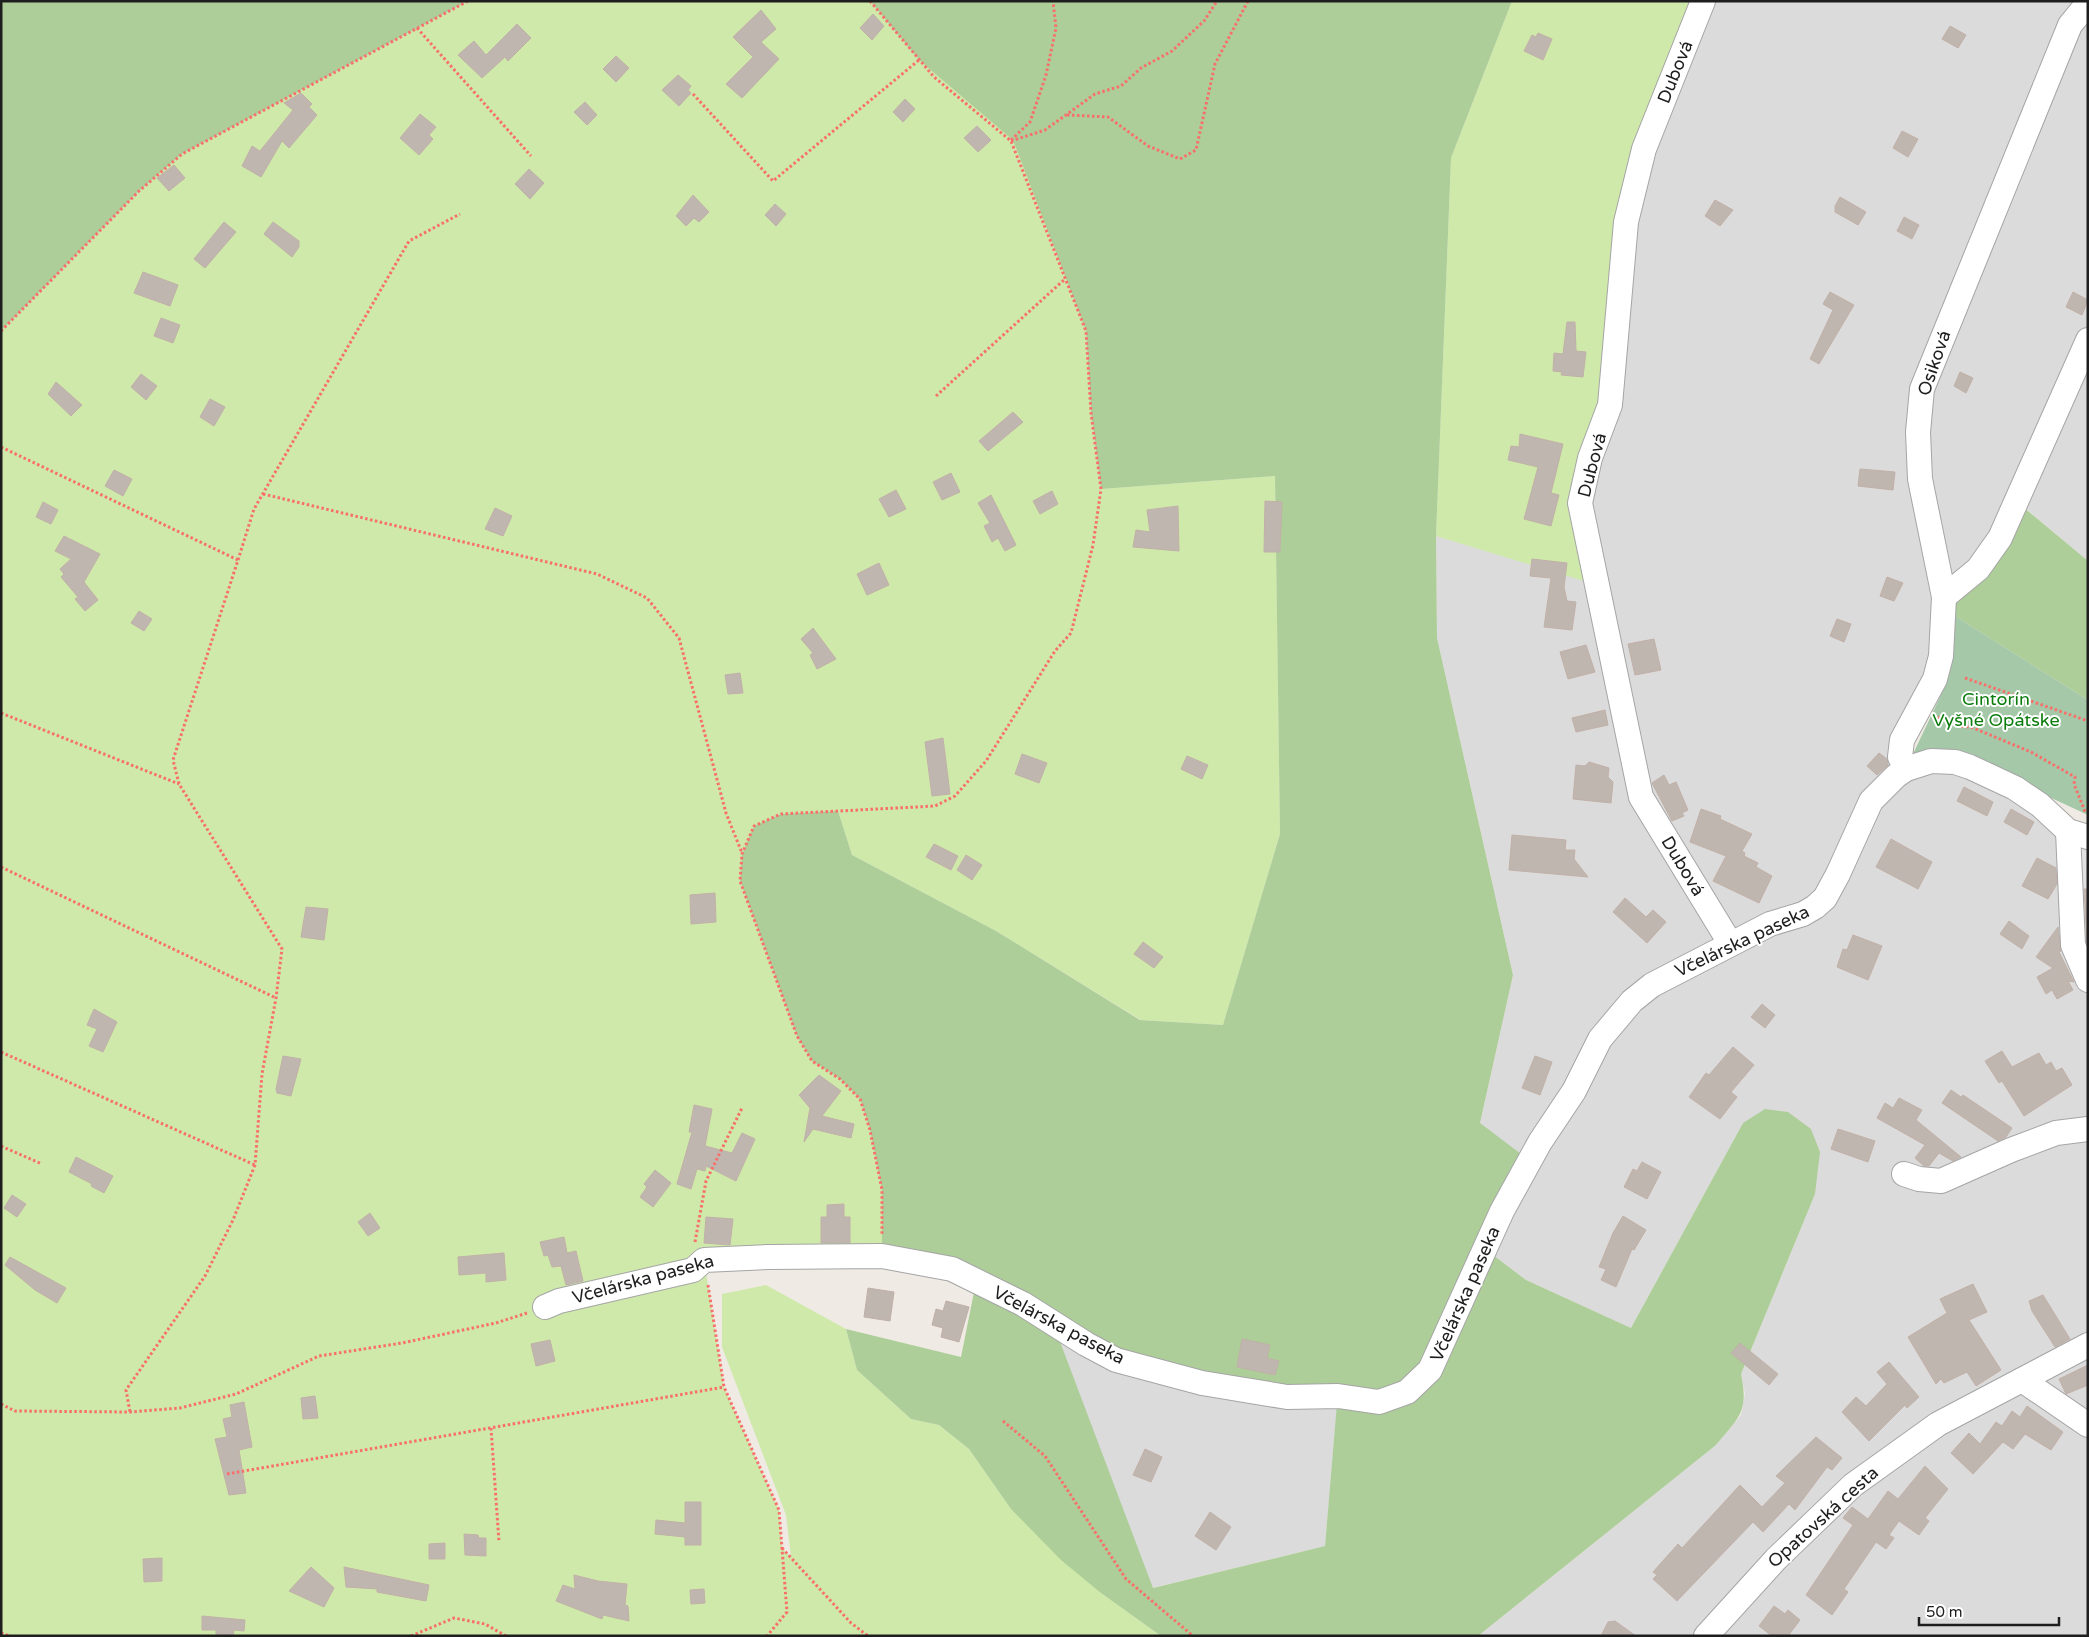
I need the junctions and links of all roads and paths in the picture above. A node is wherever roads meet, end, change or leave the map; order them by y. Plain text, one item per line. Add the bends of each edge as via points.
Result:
1 (468, 1) edge
2 (870, 1) edge
3 (1053, 1) edge
4 (1217, 1) edge
5 (1248, 1) edge
6 (1703, 1) edge
7 (2088, 3) edge
8 (417, 28) junction
9 (919, 60) junction
10 (693, 94) dead end
11 (1067, 115) junction
12 (1011, 141) junction
13 (531, 156) dead end
14 (460, 214) dead end
15 (1065, 278) junction
16 (1, 331) edge
17 (2088, 340) edge
18 (936, 396) dead end
19 (1, 447) edge
20 (263, 494) junction
21 (238, 560) junction
22 (1944, 598) junction
23 (1965, 678) dead end
24 (1, 713) edge
25 (1938, 717) dead end
26 (2088, 721) edge
27 (1906, 769) junction
28 (179, 784) junction
29 (2081, 827) edge
30 (742, 854) junction
31 (1, 867) edge
32 (1730, 943) junction
33 (2088, 980) edge
34 (276, 998) junction
35 (1, 1052) edge
36 (742, 1108) dead end
37 (2088, 1129) edge
38 (1, 1146) edge
39 (42, 1164) dead end
40 (255, 1165) junction
41 (1904, 1174) dead end
42 (882, 1256) junction
43 (698, 1265) junction
44 (545, 1307) joint
45 (2088, 1345) edge
46 (2022, 1380) junction
47 (724, 1386) junction
48 (1, 1404) edge
49 (130, 1412) junction
50 (1003, 1421) dead end
51 (2088, 1424) edge
52 (491, 1428) junction
53 (228, 1474) dead end
54 (499, 1542) dead end
55 (782, 1548) junction
56 (1, 1633) edge
57 (10, 1636) edge
58 (410, 1636) edge
59 (506, 1636) edge
60 (767, 1636) edge
61 (868, 1636) edge
62 (1193, 1636) edge
63 (1706, 1636) edge

1 - 8 path
2 - 9 path
3 - 12 path via 1056,28 1046,75 1030,122
4 - 11 path via 1204,20 1172,51 1141,68 1121,86 1095,94
5 - 11 path via 1215,64 1196,150 1180,159 1148,146 1108,117
6 - 32 street, Dubová via 1644,149 1626,222 1610,405 1590,458 1580,503 1641,797
7 - 22 street, Osiková via 2070,25 1922,388 1918,432 1920,479
8 - 13 path
8 - 16 path via 182,154 139,191
9 - 10 path via 773,181
9 - 12 path via 934,77
11 - 12 path via 1045,130
12 - 15 path
14 - 20 path via 409,241
15 - 18 path
15 - 30 path via 1086,331 1091,414 1101,489 1093,544 1071,633 1055,651 986,761 955,796 935,806 781,814 754,826
17 - 22 street via 2000,538 1978,569
19 - 21 path
20 - 21 path via 254,509
20 - 30 path via 597,574 647,598 679,638 726,812
21 - 28 path via 173,760
22 - 27 street, Osiková via 1941,656 1935,679 1902,740 1900,757
23 - 26 path
24 - 28 path
25 - 29 path via 2031,752 2075,777
27 - 29 street, Včelárska paseka via 1931,761 1955,762 2015,788
27 - 32 street, Včelárska paseka via 1871,801 1825,898 1803,914 1770,924
28 - 34 path via 282,949
29 - 33 street via 2073,945
30 - 42 path via 740,881 797,1036 812,1061 840,1079 860,1099 882,1190
31 - 34 path
32 - 42 street, Včelárska paseka via 1652,985 1632,1001 1600,1039 1574,1091 1540,1142 1502,1210 1430,1370 1407,1392 1379,1402 1338,1396 1287,1397 1202,1383 1116,1360 1023,1304 952,1269
34 - 40 path via 262,1074
35 - 40 path
36 - 43 path via 706,1181 696,1232
37 - 41 street via 2047,1137 1941,1181
38 - 39 path
40 - 49 path via 233,1220 205,1276 126,1390
42 - 43 street, Včelárska paseka via 768,1256
43 - 44 street, Včelárska paseka
43 - 47 path
44 - 49 path via 496,1323 319,1356 236,1394 180,1408
45 - 46 street, Opatovská cesta
46 - 51 street
46 - 63 street, Opatovská cesta via 1938,1424 1853,1485 1776,1559
47 - 52 path
47 - 55 path via 779,1510
48 - 49 path via 15,1411
50 - 62 path via 1045,1456 1126,1579
52 - 53 path
52 - 54 path
55 - 60 path via 787,1612
55 - 61 path via 851,1624
56 - 57 path
58 - 59 path via 454,1618 485,1624

